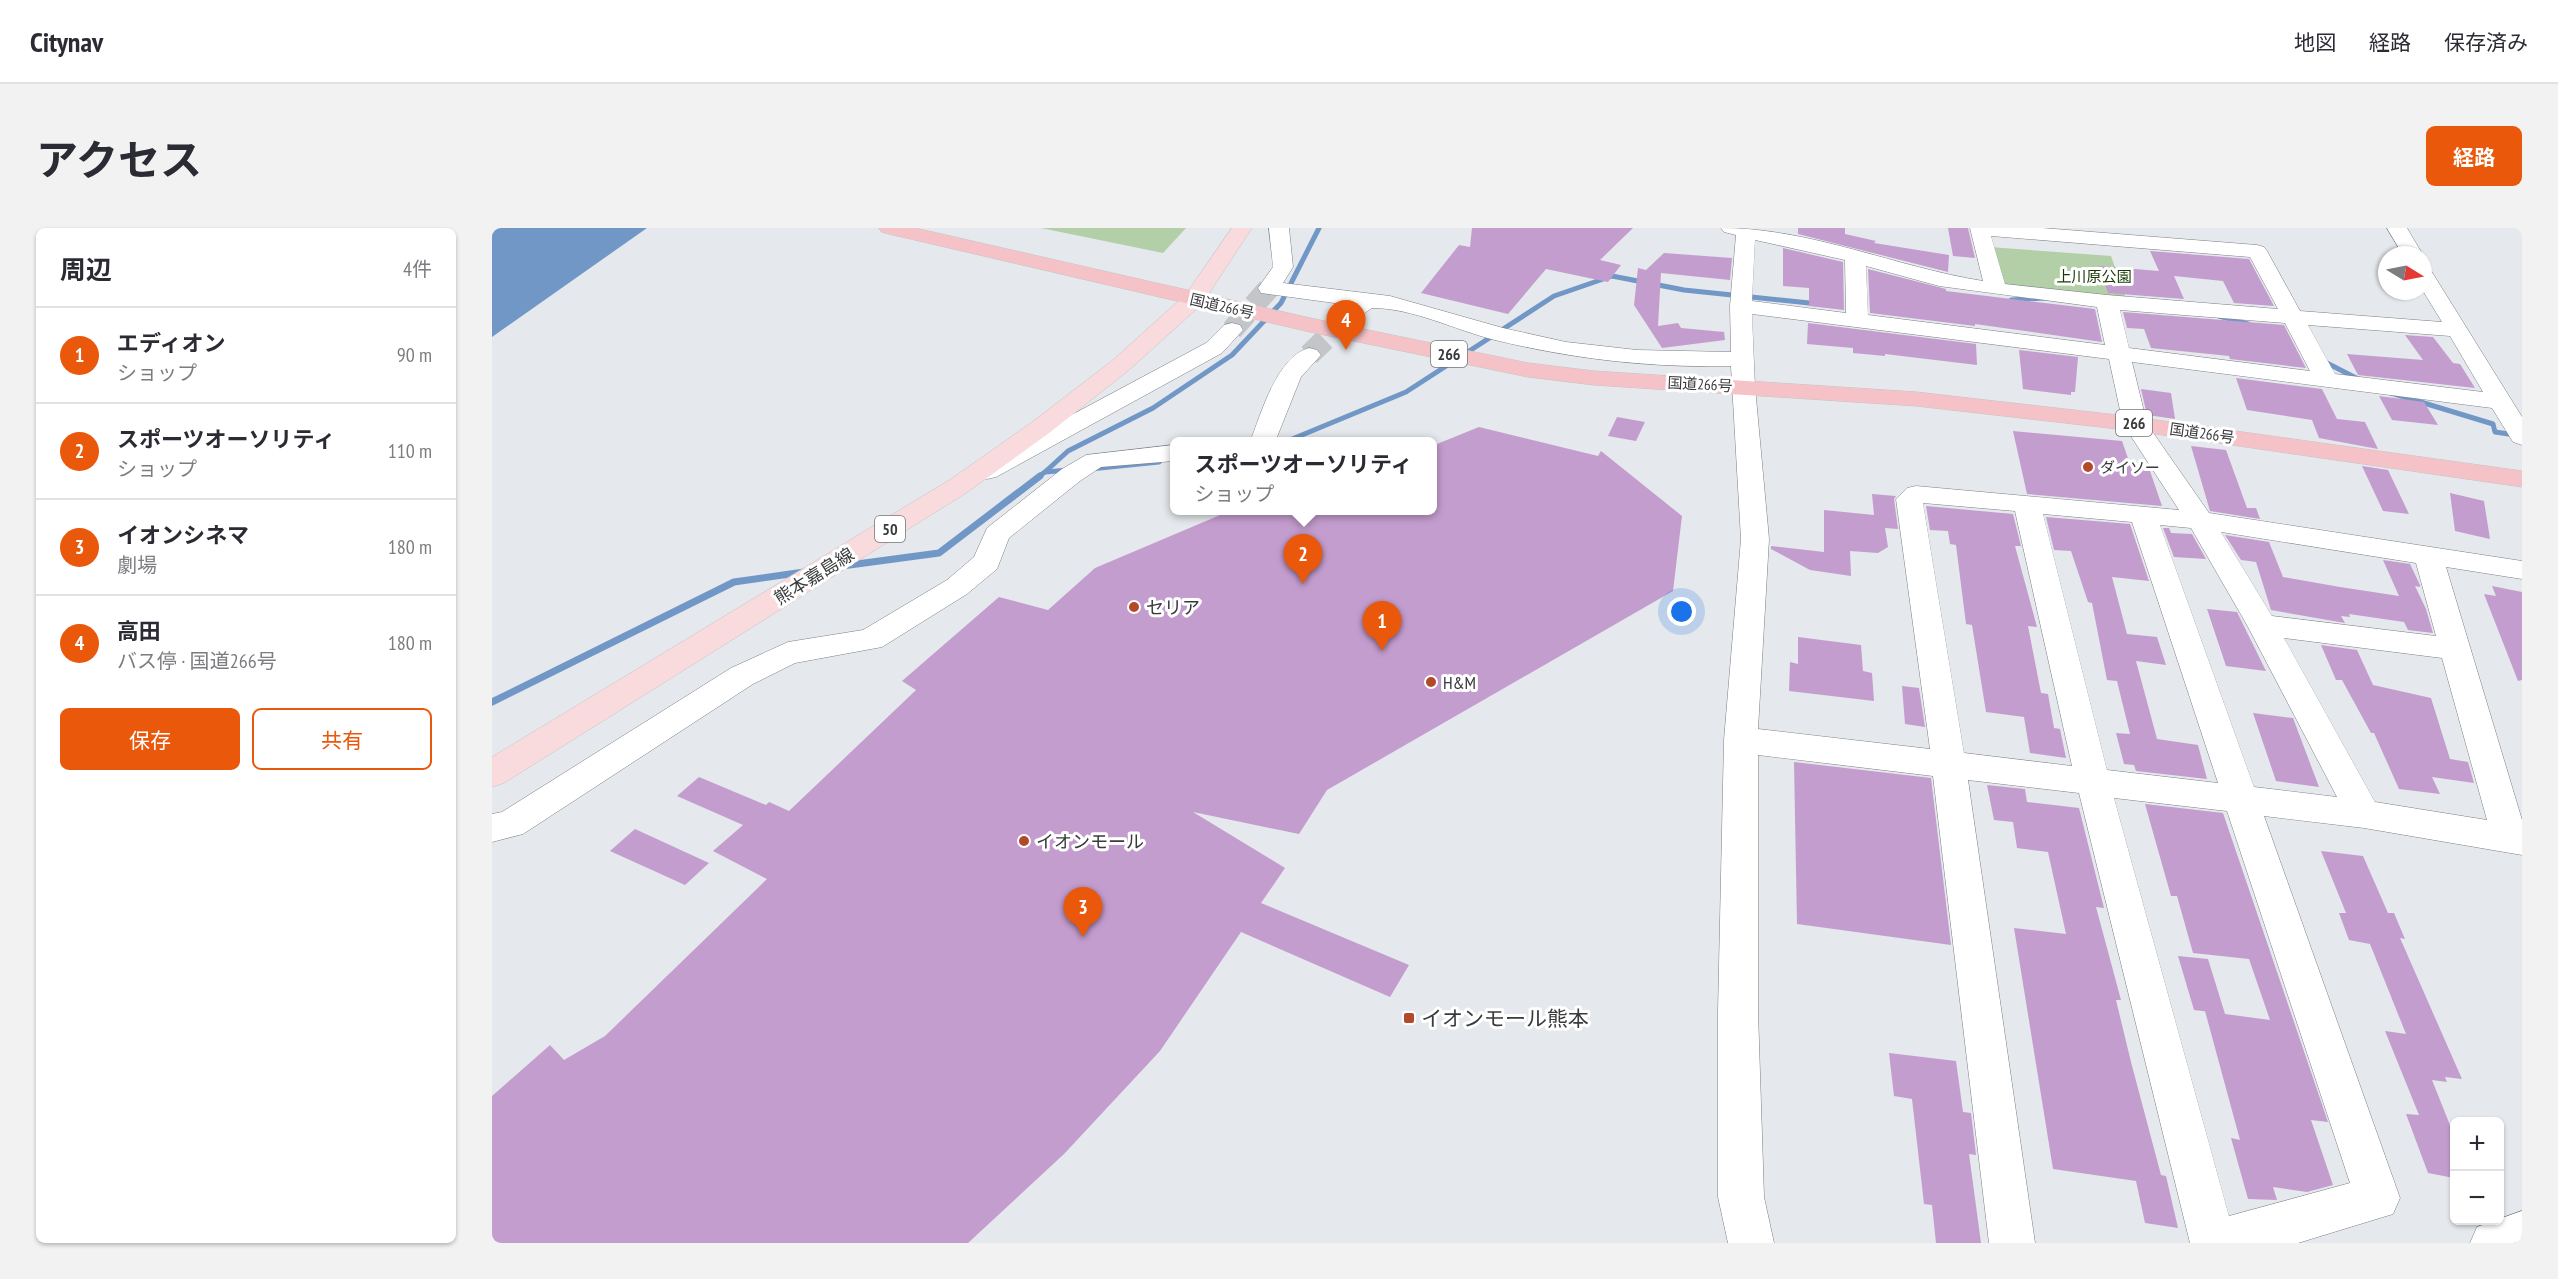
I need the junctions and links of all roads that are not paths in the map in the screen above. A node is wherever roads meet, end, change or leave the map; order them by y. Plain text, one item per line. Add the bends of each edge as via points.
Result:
1 (889, 228) edge
2 (1242, 228) edge
3 (1280, 228) edge
4 (2244, 228) edge
5 (2397, 228) edge
6 (1739, 230) edge
7 (2408, 246) edge
8 (2257, 251) junction
9 (1855, 256) junction
10 (1996, 289) junction
11 (2432, 289) edge
12 (1194, 299) junction
13 (2106, 302) junction
14 (1741, 306) junction
15 (2290, 316) junction
16 (1857, 319) junction
17 (1232, 330) tunnel mouth
18 (2456, 330) junction
19 (1309, 355) tunnel mouth
20 (2121, 355) junction
21 (1743, 373) junction
22 (2328, 382) junction
23 (2500, 402) junction
24 (2135, 424) junction
25 (1264, 437) edge
26 (2522, 437) edge
27 (1170, 453) edge
28 (2522, 479) edge
29 (960, 485) junction
30 (2027, 504) junction
31 (2143, 514) junction
32 (2200, 519) junction
33 (2428, 555) junction
34 (2522, 570) edge
35 (2262, 625) junction
36 (2456, 649) junction
37 (1741, 740) junction
38 (1949, 766) junction
39 (492, 774) edge
40 (2093, 782) junction
41 (2241, 800) junction
42 (2364, 814) junction
43 (492, 828) edge
44 (2516, 838) edge
45 (2522, 1234) edge
46 (1751, 1243) edge
47 (2012, 1243) edge
48 (2214, 1243) edge
49 (2493, 1243) edge

1 - 12 highway, 国道266号 / 266
2 - 12 main road, 熊本嘉島線 / 50
3 - 21 street via 1284,267 1269,288 1363,306 1430,313 1514,338 1685,361
4 - 8 street
5 - 7 street
6 - 9 street
6 - 14 street
8 - 10 street via 1979,230
8 - 15 street
9 - 10 street via 1939,280
9 - 16 street
10 - 13 street
11 - 18 street
12 - 21 highway, 国道266号 / 266 via 1528,370 1594,378
12 - 29 main road, 熊本嘉島線 / 50 via 1040,429
13 - 15 street
13 - 20 street
14 - 16 street
14 - 21 street
15 - 18 street
15 - 22 street
16 - 20 street
17 - 29 street via 1214,348
18 - 23 street
19 - 25 street via 1290,374
20 - 22 street
20 - 24 street
21 - 24 highway, 国道266号 / 266 via 1916,399
21 - 37 street via 1755,539
22 - 23 street
23 - 26 street
24 - 28 highway, 国道266号 / 266
24 - 32 street
27 - 43 street via 1095,460 997,534 987,562 957,587 871,639 788,653 742,676 511,824
29 - 39 main road, 熊本嘉島線 / 50
30 - 31 street
30 - 38 street via 1916,494 1909,499
30 - 40 street
31 - 32 street
31 - 41 street
32 - 33 street
32 - 35 street
33 - 34 street
33 - 36 street
35 - 36 street
35 - 42 street
36 - 44 street
37 - 38 street
37 - 46 street via 1741,1185
38 - 40 street
38 - 47 street
40 - 41 street
40 - 48 street
41 - 42 street
41 - 48 street via 2377,1198
42 - 44 street
45 - 49 street

